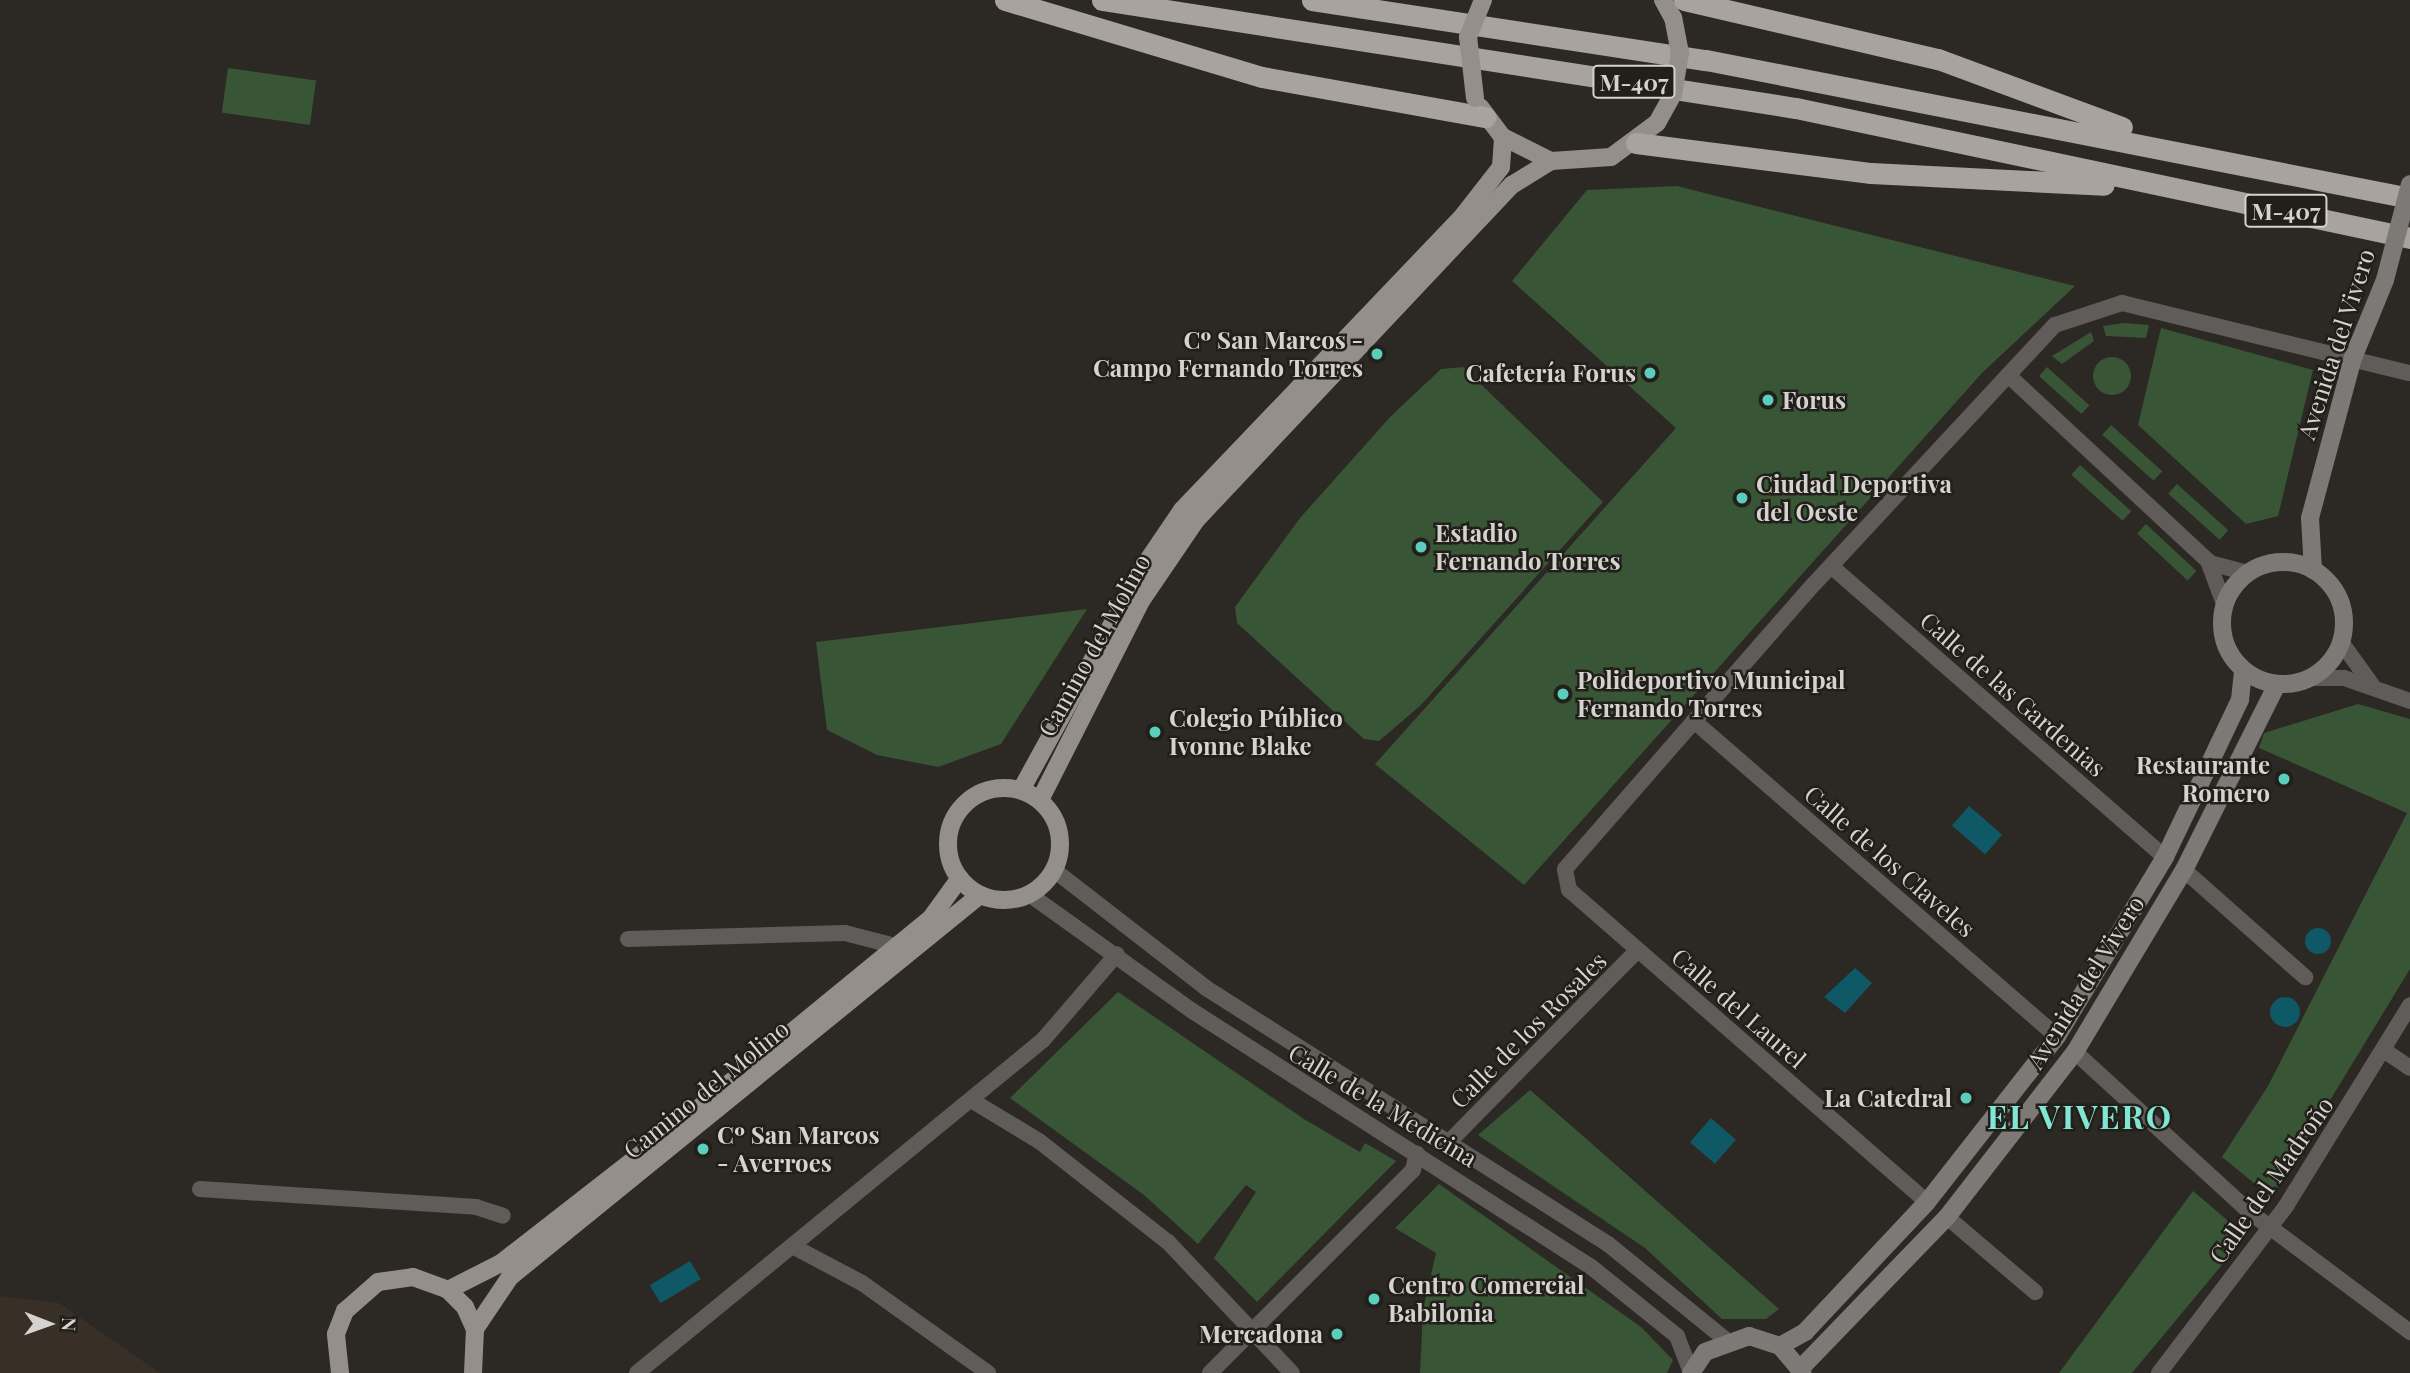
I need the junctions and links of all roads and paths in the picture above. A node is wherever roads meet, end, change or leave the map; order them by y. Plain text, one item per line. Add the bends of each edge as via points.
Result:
1 (1004, 0) edge
2 (1102, 0) edge
3 (1312, 0) edge
4 (1483, 0) edge
5 (1663, 0) edge
6 (1679, 9) edge
7 (1480, 107) junction
8 (1503, 137) junction
9 (1636, 143) junction
10 (2165, 146) junction
11 (1551, 161) junction
12 (2410, 184) edge
13 (2162, 185) junction
14 (2410, 198) edge
15 (2410, 238) edge
16 (2353, 358) junction
17 (2410, 373) edge
18 (2008, 375) junction
19 (2309, 518) junction
20 (2208, 562) junction
21 (2278, 562) junction
22 (1831, 566) junction
23 (2313, 570) junction
24 (2247, 573) junction
25 (2224, 604) junction
26 (2341, 642) junction
27 (2243, 670) junction
28 (2311, 678) junction
29 (2277, 684) junction
30 (2372, 685) junction
31 (2410, 701) edge
32 (1694, 721) junction
33 (1021, 790) junction
34 (1040, 800) junction
35 (2165, 857) junction
36 (1054, 870) junction
37 (2184, 870) junction
38 (960, 878) junction
39 (1029, 894) junction
40 (980, 895) junction
41 (628, 939) dead end
42 (895, 946) junction
43 (1637, 951) junction
44 (1117, 954) junction
45 (2305, 977) dead end
46 (2410, 1005) edge
47 (2057, 1036) junction
48 (2385, 1051) junction
49 (2075, 1052) junction
50 (2410, 1068) edge
51 (971, 1100) junction
52 (1450, 1141) junction
53 (1417, 1153) junction
54 (200, 1189) dead end
55 (1927, 1202) junction
56 (503, 1216) dead end
57 (1947, 1217) junction
58 (2270, 1228) junction
59 (796, 1248) junction
60 (447, 1290) junction
61 (2035, 1292) dead end
62 (1254, 1327) junction
63 (475, 1329) junction
64 (2410, 1332) edge
65 (1726, 1340) junction
66 (1780, 1346) junction
67 (334, 1369) edge
68 (1802, 1371) edge
69 (1691, 1372) edge
70 (473, 1373) edge
71 (637, 1373) edge
72 (988, 1373) edge
73 (1210, 1373) edge
74 (1292, 1373) edge
75 (2159, 1373) edge

1 - 7 highway via 1262,77
2 - 13 highway, M-407 via 1796,108
3 - 10 highway, M-407 via 1706,61
4 - 7 main road, bridge via 1468,37
5 - 6 main road
6 - 9 main road, bridge via 1680,53 1673,94 1657,123
6 - 10 highway via 1938,59 2153,136
7 - 8 main road
8 - 11 main road
8 - 33 main road, Camino del Molino via 1501,167 1462,217 1182,510 1143,566
9 - 11 main road via 1583,163
9 - 13 highway via 1871,173
10 - 14 highway, M-407
11 - 34 main road, Camino del Molino via 1512,185 1196,520 1141,601
12 - 16 main road, Avenida del Vivero, bridge via 2385,280
13 - 15 highway, M-407
16 - 17 street
16 - 18 street via 2122,303 2055,325
16 - 19 main road, Avenida del Vivero
18 - 20 street
18 - 22 street
19 - 21 main road, Avenida del Vivero
19 - 23 main road, Avenida del Vivero
20 - 24 street
20 - 25 street
21 - 23 main road
21 - 24 main road
22 - 32 street
22 - 35 street, Calle de las Gardenias
23 - 26 main road via 2340,601
24 - 25 main road
25 - 27 main road via 2228,651
26 - 28 main road
26 - 30 street
27 - 29 main road
27 - 35 main road, Avenida del Vivero via 2240,700
28 - 29 main road
28 - 30 street
29 - 37 main road, Avenida del Vivero
30 - 31 street
32 - 43 street, Calle del Laurel via 1565,869 1569,890
32 - 47 street, Calle de los Claveles
33 - 34 main road
33 - 38 main road via 998,788 975,795 958,811 948,833
34 - 36 main road via 1059,832
35 - 47 main road, Avenida del Vivero
36 - 39 main road
36 - 52 street via 1206,988
37 - 45 street
37 - 49 main road, Avenida del Vivero
38 - 40 main road
38 - 42 main road, Camino del Molino via 945,903
39 - 40 main road via 1002,900
39 - 44 street, Calle de la Medicina
40 - 63 main road, Camino del Molino via 510,1277
41 - 42 street via 845,933
42 - 60 main road, Camino del Molino via 501,1263
43 - 52 street, Calle de los Rosales
43 - 55 street, Calle del Laurel
44 - 51 street via 1043,1040
44 - 53 street, Calle de la Medicina via 1194,1012
46 - 48 street, Calle del Madroño
47 - 55 main road, Avenida del Vivero
48 - 50 street
48 - 58 street, Calle del Madroño
49 - 57 main road, Avenida del Vivero
49 - 58 street
51 - 59 street
51 - 62 street via 1096,1183 1168,1242
52 - 65 street via 1608,1244
53 - 62 street via 1413,1170
53 - 69 street, Calle de la Medicina via 1651,1314 1678,1336
54 - 56 street via 476,1206
55 - 66 main road, Avenida del Vivero via 1805,1332
57 - 61 street
57 - 68 main road, Avenida del Vivero
58 - 64 street
58 - 75 street, Calle del Madroño
59 - 71 street
59 - 72 street via 862,1283
60 - 63 main road
60 - 67 main road via 413,1277 370,1287 345,1311
62 - 73 street
62 - 74 street
63 - 70 main road
65 - 66 main road via 1749,1336
65 - 69 main road
66 - 68 main road

